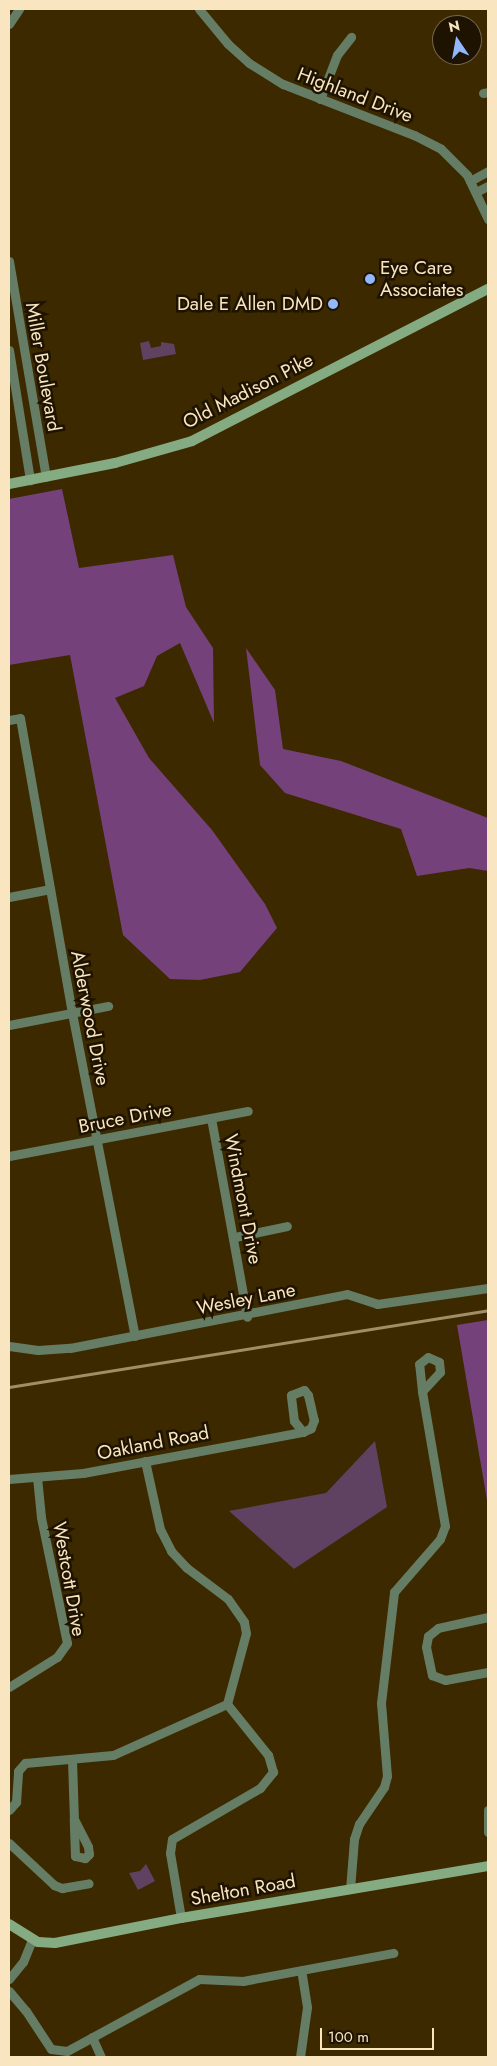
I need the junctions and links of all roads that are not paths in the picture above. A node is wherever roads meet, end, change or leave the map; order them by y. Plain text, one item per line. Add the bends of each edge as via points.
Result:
1 (19, 9) edge
2 (199, 9) edge
3 (9, 24) edge
4 (351, 38) dead end
5 (320, 99) junction
6 (488, 171) edge
7 (470, 181) junction
8 (488, 186) edge
9 (476, 192) junction
10 (488, 219) edge
11 (9, 261) edge
12 (488, 289) edge
13 (12, 297) edge
14 (9, 350) edge
15 (31, 390) junction
16 (15, 391) junction
17 (46, 477) junction
18 (30, 480) junction
19 (9, 484) edge
20 (9, 720) edge
21 (50, 889) junction
22 (9, 896) edge
23 (108, 1006) dead end
24 (72, 1013) junction
25 (9, 1024) edge
26 (248, 1111) dead end
27 (211, 1118) junction
28 (97, 1140) junction
29 (9, 1156) edge
30 (287, 1226) dead end
31 (235, 1237) junction
32 (488, 1288) edge
33 (247, 1316) junction
34 (135, 1336) junction
35 (9, 1346) edge
36 (422, 1391) dead end
37 (303, 1432) dead end
38 (145, 1461) junction
39 (37, 1477) junction
40 (9, 1479) edge
41 (488, 1618) edge
42 (488, 1672) edge
43 (9, 1687) edge
44 (227, 1704) junction
45 (72, 1760) junction
46 (9, 1810) edge
47 (488, 1810) edge
48 (74, 1819) dead end
49 (488, 1832) edge
50 (9, 1843) edge
51 (488, 1866) edge
52 (89, 1883) dead end
53 (350, 1889) junction
54 (181, 1918) junction
55 (9, 1924) edge
56 (32, 1940) junction
57 (393, 1953) dead end
58 (301, 1970) junction
59 (9, 1979) edge
60 (9, 1991) edge
61 (92, 2038) junction
62 (101, 2057) edge
63 (300, 2057) edge

1 - 3 street
2 - 5 street, Highland Drive via 228,44 249,63 283,84
4 - 5 street via 337,55
5 - 7 street, Highland Drive via 441,149
6 - 7 street
7 - 9 street, Highland Drive
8 - 9 street
9 - 10 street, Highland Drive
11 - 13 street, Miller Boulevard
12 - 17 main road, Old Madison Pike via 192,441 116,463
13 - 15 street, Miller Boulevard
14 - 16 street, Miller Boulevard
15 - 16 street
15 - 17 street, Miller Boulevard
16 - 18 street, Miller Boulevard
17 - 18 main road, Old Madison Pike
18 - 19 main road, Old Madison Pike
20 - 21 street, Alderwood Drive via 20,718
21 - 22 street
21 - 24 street, Alderwood Drive
23 - 24 street
24 - 25 street
24 - 28 street, Alderwood Drive
26 - 27 street, Bruce Drive
27 - 28 street, Bruce Drive
27 - 31 street, Windmont Drive
28 - 29 street, Bruce Drive
28 - 34 street, Alderwood Drive
30 - 31 street
31 - 33 street, Windmont Drive
32 - 33 street, Wesley Lane via 377,1304 347,1294
33 - 34 street, Wesley Lane
34 - 35 street, Wesley Lane via 70,1348 38,1350
36 - 53 street via 445,1526 440,1539 394,1592 381,1703 387,1776 384,1787 358,1824
37 - 38 street, Oakland Road
38 - 39 street, Oakland Road via 83,1473
38 - 44 street via 160,1529 171,1551 186,1568 228,1599 244,1622 246,1633
39 - 40 street, Oakland Road
39 - 43 street, Westcott Drive via 41,1517 66,1643 64,1651 57,1657
41 - 42 street via 438,1628 428,1636 426,1647 432,1675 439,1678 445,1680
44 - 45 street via 123,1752 101,1758
44 - 54 street via 268,1755 273,1772 260,1788 172,1840 170,1853
45 - 46 street via 25,1763 18,1771 16,1802
45 - 48 street
47 - 49 street
50 - 52 street via 54,1885 62,1888
51 - 53 main road, Shelton Road
53 - 54 main road, Shelton Road
54 - 56 main road, Shelton Road via 55,1943
55 - 56 main road, Shelton Road
56 - 59 street via 23,1962
57 - 58 street
58 - 61 street via 243,1981 199,1979
58 - 63 street via 307,2007
60 - 61 street via 51,2049 67,2052
61 - 62 street

